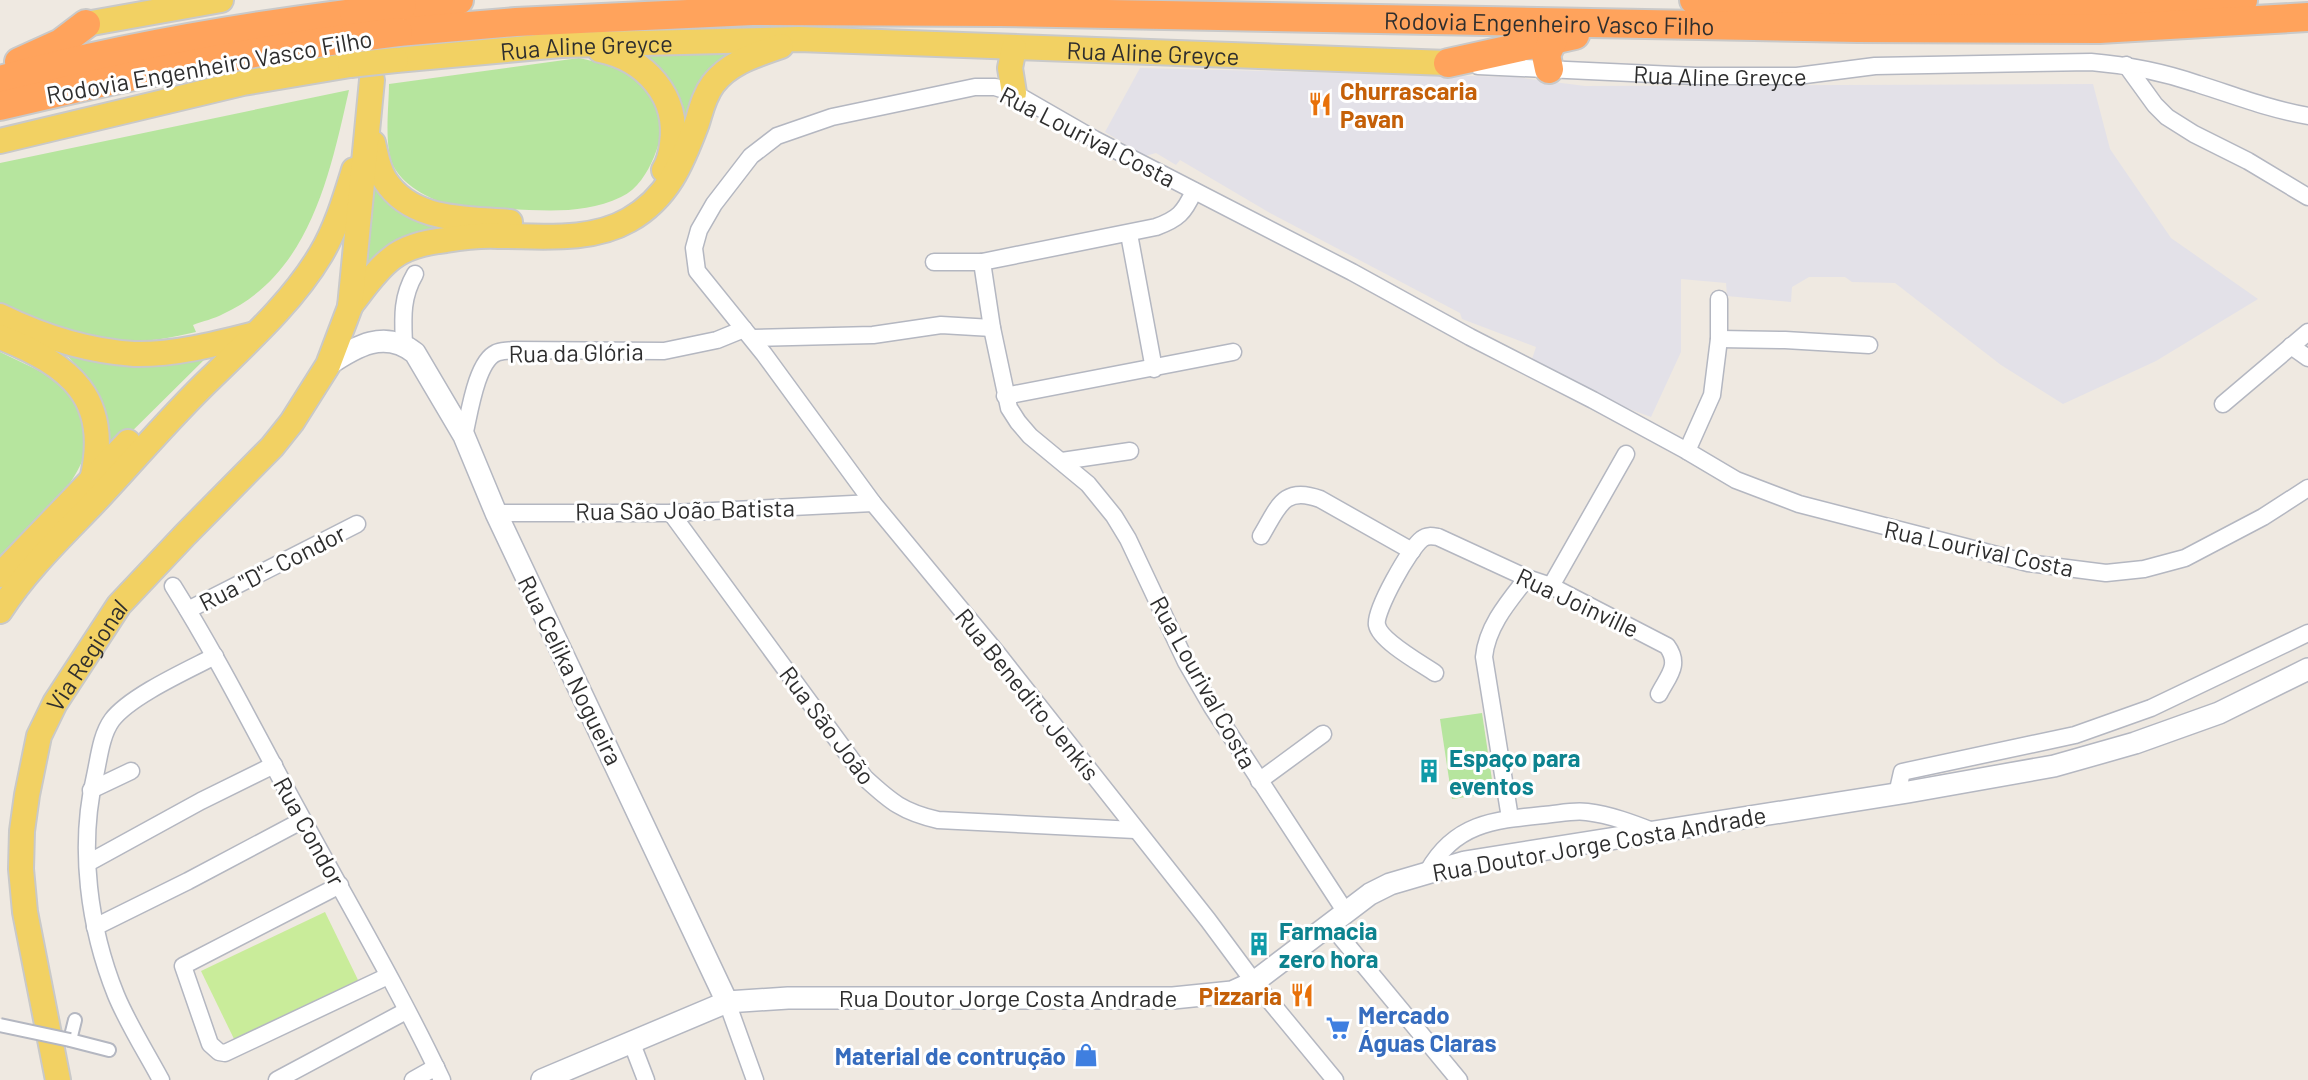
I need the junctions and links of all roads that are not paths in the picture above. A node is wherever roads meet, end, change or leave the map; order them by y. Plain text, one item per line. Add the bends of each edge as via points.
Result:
1 (109, 0) edge
2 (459, 0) edge
3 (1694, 0) edge
4 (2243, 0) edge
5 (212, 1) edge
6 (2308, 17) edge
7 (86, 24) junction
8 (1619, 25) junction
9 (399, 33) junction
10 (352, 39) junction
11 (799, 39) junction
12 (1553, 40) junction
13 (561, 45) junction
14 (1014, 48) junction
15 (1448, 63) junction
16 (2126, 65) junction
17 (1549, 69) junction
18 (0, 70) edge
19 (0, 80) edge
20 (372, 80) dead end
21 (1014, 93) junction
22 (0, 106) edge
23 (2308, 116) edge
24 (369, 126) junction
25 (0, 141) edge
26 (1194, 191) junction
27 (2308, 197) edge
28 (1129, 234) junction
29 (934, 262) dead end
30 (982, 262) junction
31 (415, 274) dead end
32 (1719, 299) dead end
33 (724, 306) joint
34 (350, 307) junction
35 (0, 316) edge
36 (992, 328) junction
37 (2308, 332) edge
38 (748, 333) junction
39 (255, 334) junction
40 (0, 337) edge
41 (1719, 339) junction
42 (404, 345) junction
43 (1869, 345) dead end
44 (2291, 346) junction
45 (1233, 352) dead end
46 (2308, 358) edge
47 (328, 365) junction
48 (1154, 369) junction
49 (219, 370) junction
50 (1005, 396) junction
51 (2223, 404) dead end
52 (464, 436) junction
53 (1687, 451) junction
54 (1130, 452) dead end
55 (1626, 454) dead end
56 (1062, 461) junction
57 (92, 480) junction
58 (2308, 488) edge
59 (873, 503) junction
60 (496, 513) junction
61 (671, 513) junction
62 (357, 524) dead end
63 (1261, 536) dead end
64 (1412, 551) junction
65 (0, 575) edge
66 (1527, 578) junction
67 (173, 586) dead end
68 (1551, 586) junction
69 (188, 610) junction
70 (0, 611) edge
71 (2308, 633) edge
72 (215, 656) junction
73 (2308, 669) edge
74 (1435, 673) dead end
75 (1659, 694) dead end
76 (1323, 734) dead end
77 (274, 765) junction
78 (131, 771) dead end
79 (1259, 781) junction
80 (91, 790) junction
81 (1897, 794) junction
82 (1510, 818) junction
83 (303, 820) junction
84 (1135, 830) junction
85 (1655, 832) junction
86 (88, 863) junction
87 (1428, 871) junction
88 (340, 885) junction
89 (1337, 917) junction
90 (94, 927) junction
91 (388, 976) junction
92 (1254, 982) junction
93 (727, 1002) junction
94 (406, 1011) junction
95 (75, 1020) dead end
96 (0, 1025) edge
97 (70, 1040) junction
98 (631, 1041) junction
99 (109, 1050) dead end
100 (576, 1073) edge
101 (439, 1074) edge
102 (58, 1080) edge
103 (161, 1080) edge
104 (277, 1080) edge
105 (413, 1080) edge
106 (542, 1080) edge
107 (646, 1080) edge
108 (755, 1080) edge
109 (1335, 1080) edge
110 (1459, 1080) edge

1 - 7 main road
2 - 9 highway, Rodovia Engenheiro Vasco Filho
3 - 4 highway, Rodovia Engenheiro Vasco Filho via 2079,6
5 - 7 main road
6 - 8 highway, Rodovia Engenheiro Vasco Filho via 2099,29
7 - 18 highway via 61,43
8 - 9 highway, Rodovia Engenheiro Vasco Filho via 789,11 614,16
8 - 12 highway
9 - 10 highway, Rodovia Engenheiro Vasco Filho, bridge
9 - 13 main road, Rua Aline Greyce
10 - 19 highway, Rodovia Engenheiro Vasco Filho via 190,38
10 - 22 highway, Rodovia Engenheiro Vasco Filho via 105,80
10 - 25 main road via 243,83
11 - 13 main road, Rua Aline Greyce
11 - 14 main road, Rua Aline Greyce
11 - 34 main road via 741,61 713,84 675,176 656,201 627,222 575,235 465,237 409,247 391,258
12 - 15 highway
12 - 17 highway via 1546,55
13 - 24 main road via 604,51 638,65 663,90 674,122 667,165 656,183 604,217 582,222 515,222 428,212 408,203 383,178
14 - 15 main road, Rua Aline Greyce
14 - 21 main road via 1010,68
15 - 17 street, Rua Aline Greyce
16 - 17 street, Rua Aline Greyce via 1875,66 1797,76
16 - 23 street, Rua Aline Greyce
16 - 27 street via 2167,117
20 - 24 main road
21 - 26 street, Rua Lourival Costa
21 - 33 street, Rua Lourival Costa via 975,86 832,117 777,136 751,156 699,230 694,248 697,271
24 - 34 main road
24 - 39 main road via 339,217 321,254
26 - 28 street, Rua Lourival Costa via 1173,221
26 - 53 street, Rua Lourival Costa
28 - 30 street, Rua Lourival Costa
28 - 48 street
29 - 30 street, Rua Lourival Costa
30 - 36 street, Rua Lourival Costa
31 - 42 street via 403,304
32 - 41 street
33 - 38 street, Rua Benedito Jenkis
34 - 47 main road, Via Regional
35 - 39 main road via 52,338 135,354 186,350
36 - 38 street, Rua da Glória via 941,324 873,335
36 - 50 street, Rua Lourival Costa
37 - 44 street
38 - 52 street, Rua da Glória via 664,351 512,350 494,354 479,375
38 - 59 street, Rua Benedito Jenkis
39 - 49 main road
40 - 57 main road via 48,359 87,398 97,435
41 - 43 street
41 - 53 street via 1712,395
42 - 47 main road via 392,341 367,344
42 - 52 main road, Rua Celika Nogueira via 415,354
44 - 46 street
44 - 51 street
45 - 48 street
47 - 102 main road, Via Regional via 272,447 119,605 55,703 39,736 27,794 21,869
48 - 50 street
49 - 57 main road via 171,399
49 - 70 main road via 47,552
50 - 56 street, Rua Lourival Costa via 1030,436
52 - 60 main road, Rua Celika Nogueira
53 - 58 street, Rua Lourival Costa via 1736,480 1799,505 2028,563 2106,573 2185,558
54 - 56 street
55 - 68 street
56 - 79 street, Rua Lourival Costa via 1114,516 1186,662
57 - 65 main road
59 - 61 street, Rua São João Batista
59 - 84 street, Rua Benedito Jenkis
60 - 61 street, Rua São João Batista
60 - 93 main road, Rua Celika Nogueira
61 - 84 street, Rua São João via 865,778 893,803 938,820
62 - 69 street, Rua "D"- Condor
63 - 64 street via 1282,503 1293,494 1306,494
64 - 66 street, Rua Joinville via 1423,538 1438,537
64 - 74 street via 1378,612 1377,626 1385,638
66 - 68 street, Rua Joinville
66 - 82 street via 1494,625 1484,657
67 - 69 street, Rua Condor
68 - 75 street, Rua Joinville via 1667,646 1674,655 1674,667
69 - 72 street, Rua Condor
71 - 81 street via 2151,708 2076,734 1902,772
72 - 77 street, Rua Condor
72 - 80 street via 134,701 112,721
73 - 81 main road, Rua Doutor Jorge Costa Andrade via 2219,713 2135,743 2054,766
76 - 79 street
77 - 83 street, Rua Condor
77 - 86 street
78 - 80 street
79 - 89 street, Rua Lourival Costa
80 - 86 street
81 - 85 main road, Rua Doutor Jorge Costa Andrade
82 - 85 street via 1584,811
82 - 87 street via 1465,831 1448,843
83 - 88 street, Rua Condor
83 - 90 street
84 - 92 street, Rua Benedito Jenkis
85 - 87 main road, Rua Doutor Jorge Costa Andrade
86 - 90 street
87 - 89 main road, Rua Doutor Jorge Costa Andrade via 1370,894
88 - 91 street, Rua Condor
88 - 91 street via 183,966 210,1044 225,1053
89 - 92 main road, Rua Doutor Jorge Costa Andrade
89 - 110 street, Rua Lourival Costa
90 - 103 street via 118,998
91 - 94 street, Rua Condor
92 - 93 main road, Rua Doutor Jorge Costa Andrade via 1232,992 1173,998
92 - 109 street, Rua Benedito Jenkis
93 - 98 main road, Rua Doutor Jorge Costa Andrade
93 - 108 street, Rua Celika Nogueira
94 - 101 street, Rua Condor
94 - 104 street
95 - 97 street
96 - 97 street, bridge
97 - 99 street
98 - 100 main road, Rua Doutor Jorge Costa Andrade
98 - 107 street
100 - 106 main road, Rua Doutor Jorge Costa Andrade
101 - 105 street

